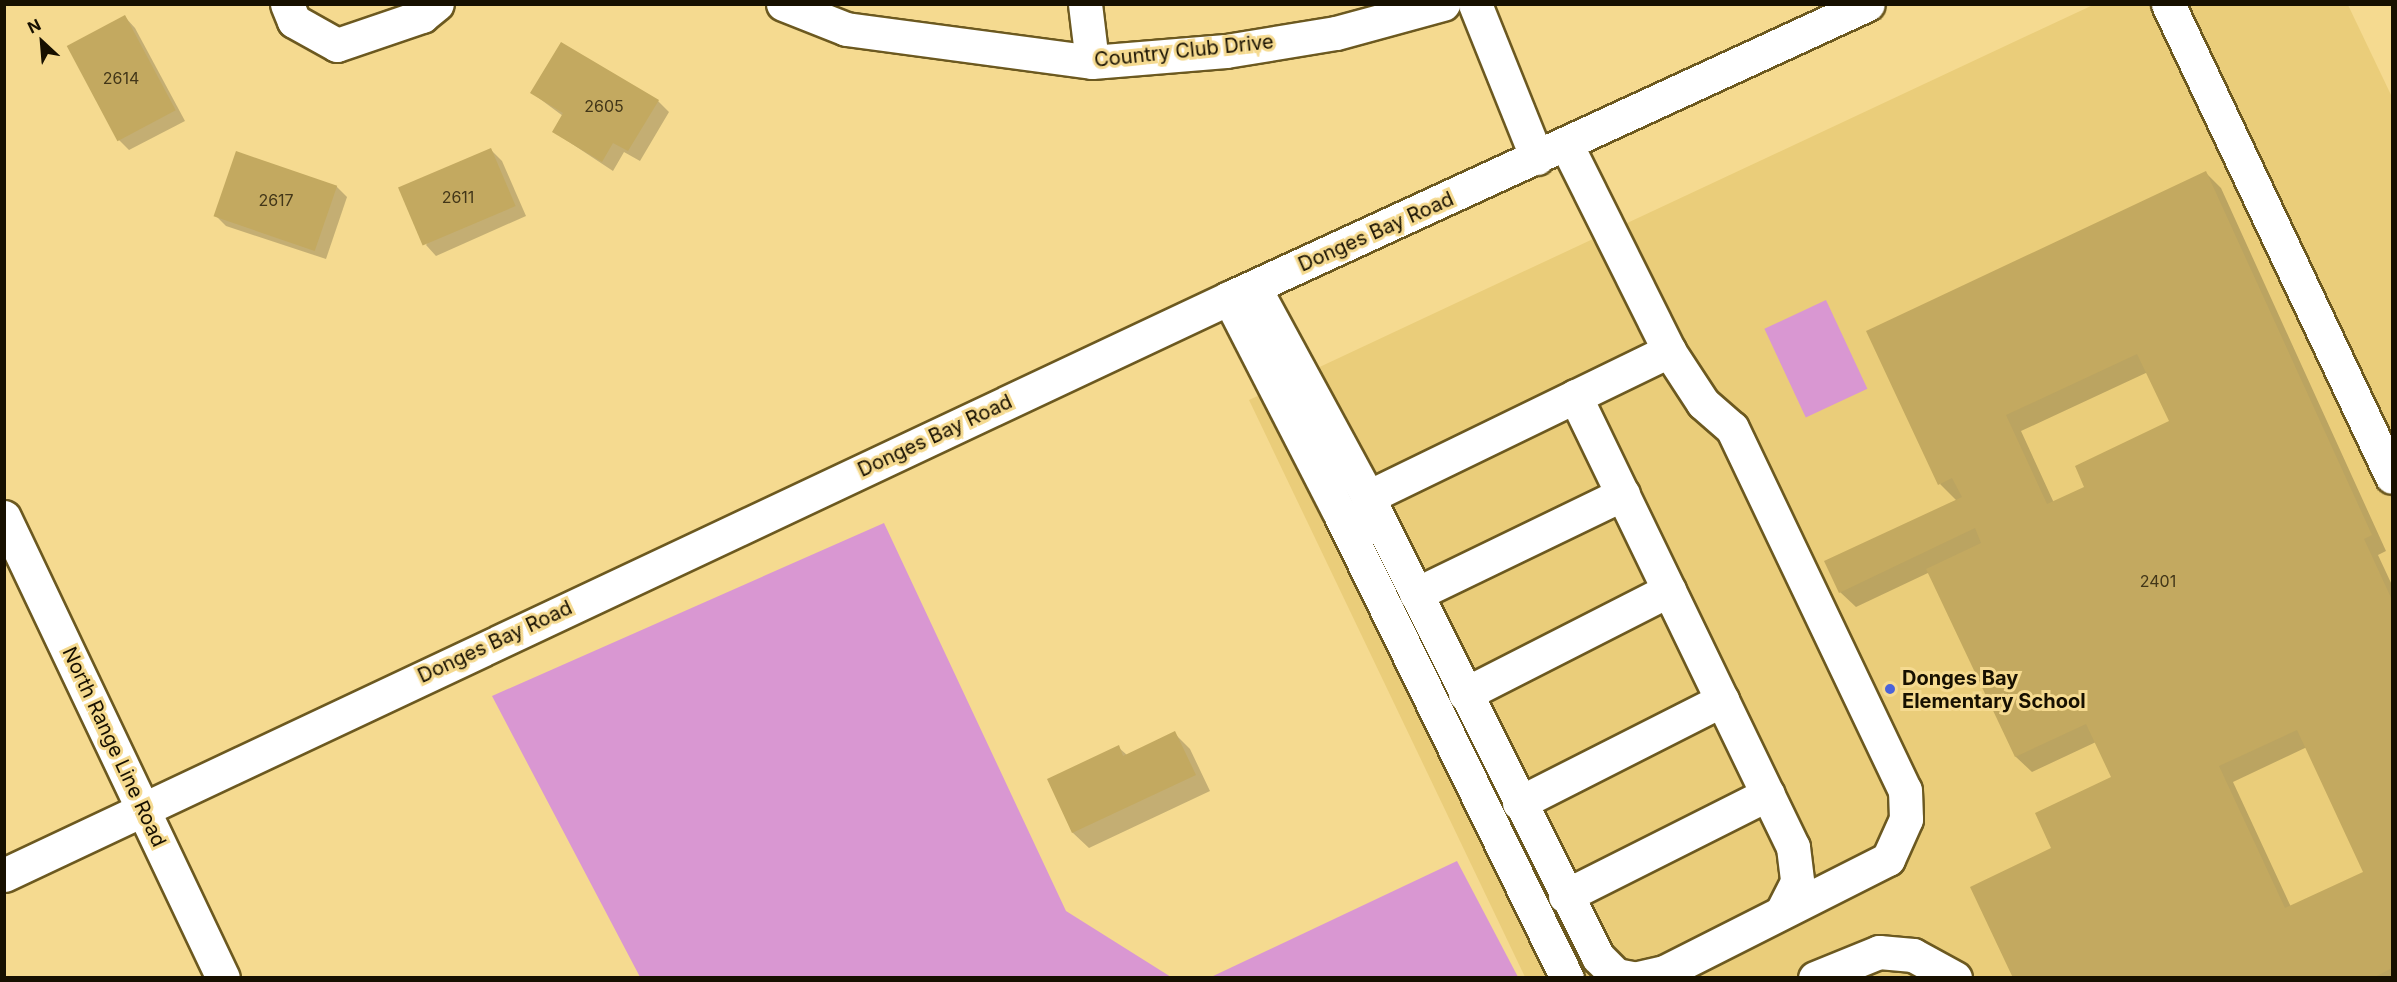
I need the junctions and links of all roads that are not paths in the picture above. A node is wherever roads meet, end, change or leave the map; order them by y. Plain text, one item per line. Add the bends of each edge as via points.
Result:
1 (287, 4) edge
2 (437, 4) edge
3 (783, 4) edge
4 (1085, 4) edge
5 (1443, 4) edge
6 (1475, 4) edge
7 (1868, 4) edge
8 (2168, 4) edge
9 (850, 17) edge
10 (1092, 62) junction
11 (1566, 144) junction
12 (1537, 158) junction
13 (1242, 292) junction
14 (1669, 351) junction
15 (1575, 396) junction
16 (2392, 477) edge
17 (1623, 494) junction
18 (1368, 497) junction
19 (4, 517) edge
20 (1669, 590) junction
21 (1416, 594) junction
22 (1465, 694) junction
23 (1722, 700) junction
24 (1768, 794) junction
25 (1519, 803) junction
26 (142, 807) junction
27 (4, 875) edge
28 (1565, 897) junction
29 (1782, 912) junction
30 (223, 978) edge
31 (1567, 978) edge
32 (1632, 978) edge
33 (1638, 978) edge
34 (1815, 978) edge
35 (1955, 978) edge

1 - 2 street via 294,21 337,45 422,16
3 - 9 street, Country Club Drive
4 - 10 street
5 - 10 street, Country Club Drive via 1336,33 1226,51
6 - 12 street
7 - 11 street, Donges Bay Road
8 - 16 street
9 - 10 street, Country Club Drive
11 - 12 street, Donges Bay Road
11 - 14 street
12 - 13 street, Donges Bay Road
13 - 18 street
13 - 26 street, Donges Bay Road
13 - 31 street via 1338,510
14 - 15 street
14 - 29 street via 1703,403 1732,428 1905,790 1906,819 1888,859
15 - 17 street
15 - 18 street
17 - 20 street
17 - 21 street
18 - 21 street
19 - 26 street, North Range Line Road
20 - 22 street
20 - 23 street
21 - 22 street
22 - 25 street
23 - 24 street
23 - 25 street
24 - 28 street
24 - 29 street via 1793,847 1797,882
25 - 28 street
26 - 27 street, Donges Bay Road
26 - 30 street, North Range Line Road
28 - 32 street via 1598,957 1616,975
29 - 33 street via 1664,972
34 - 35 street via 1879,952 1913,955

